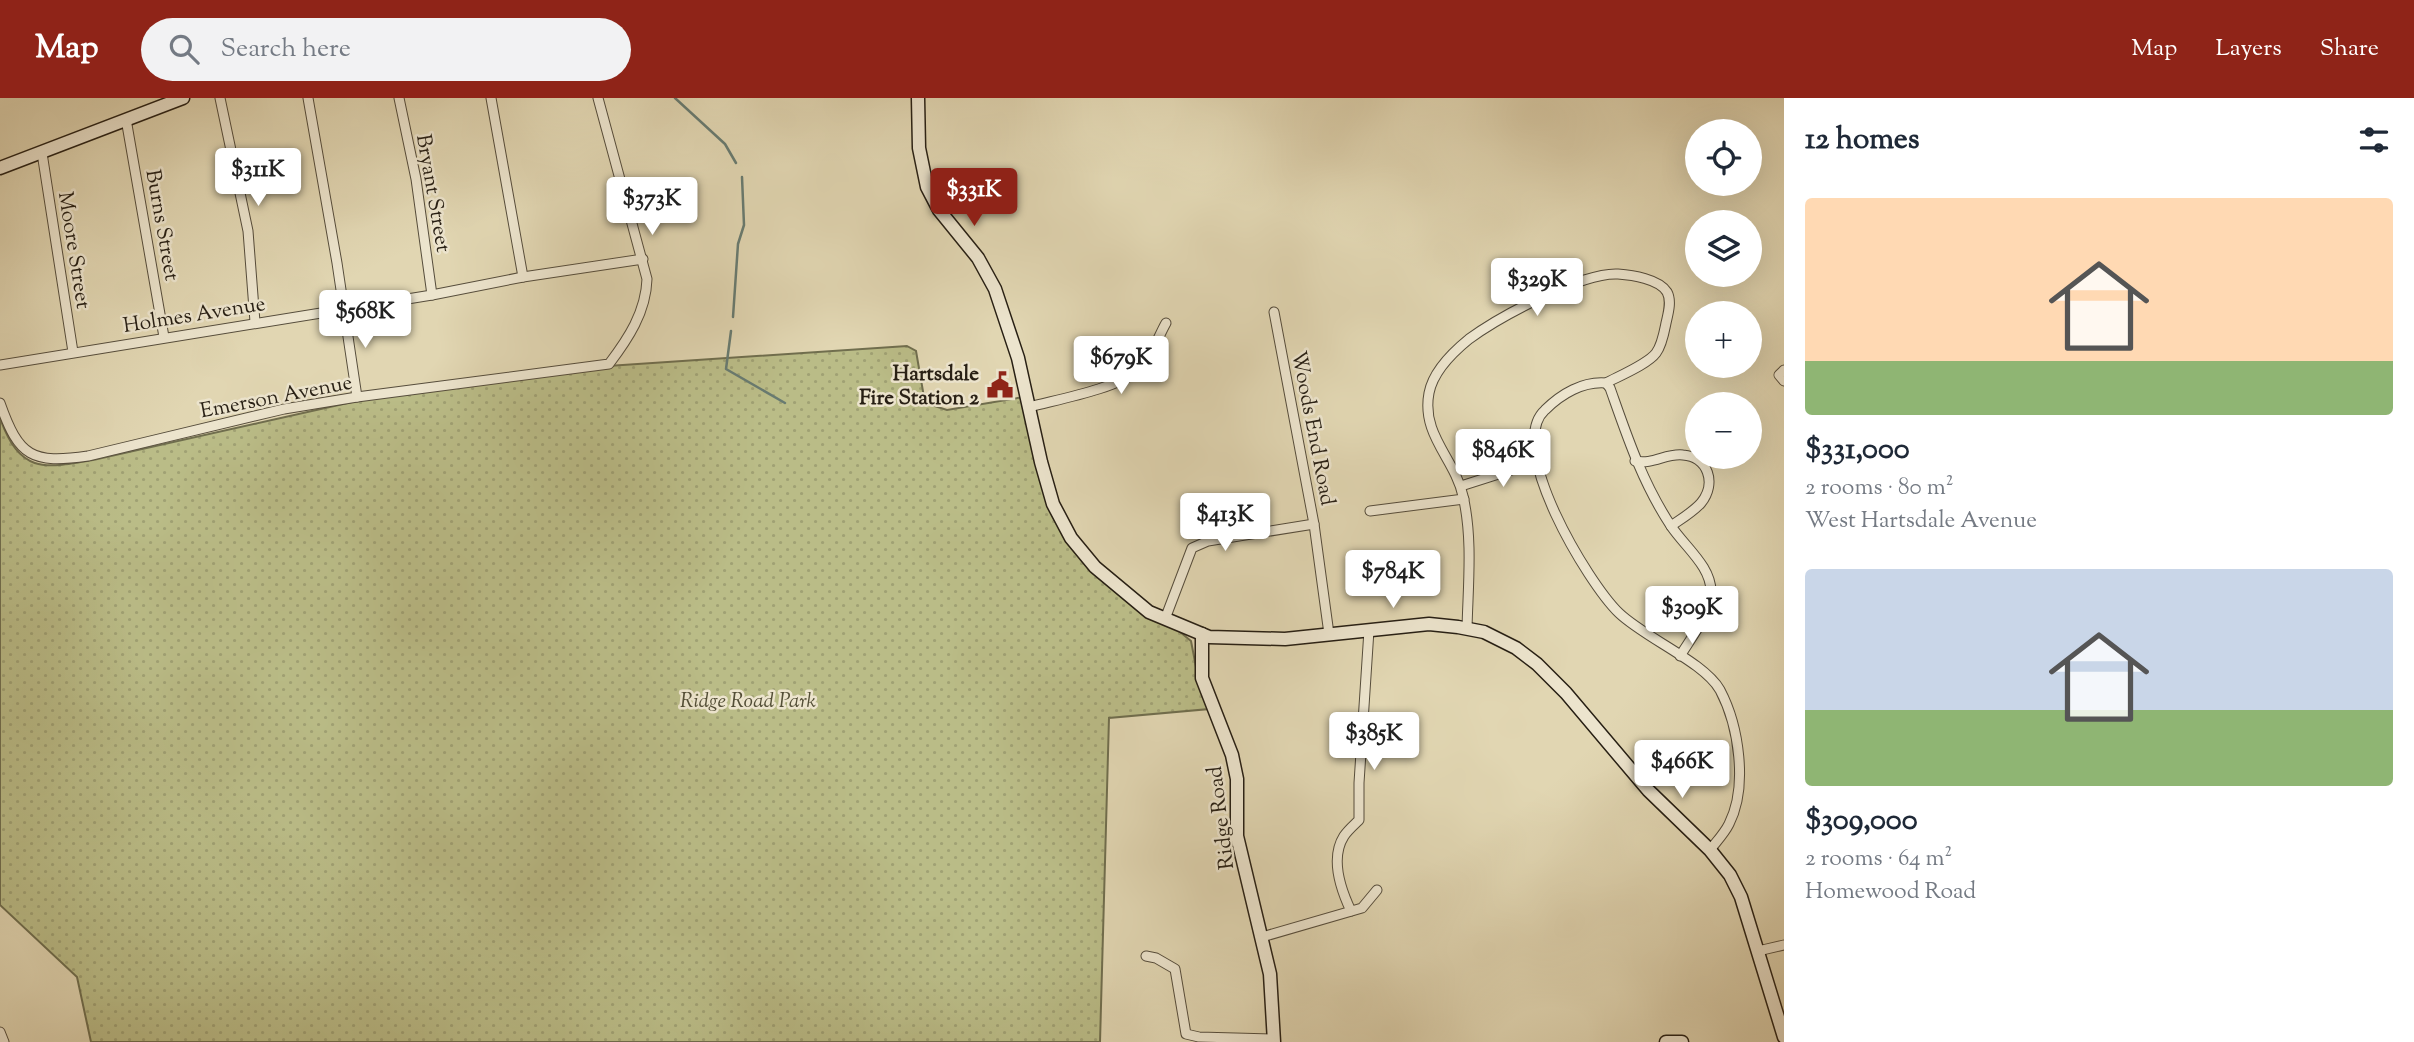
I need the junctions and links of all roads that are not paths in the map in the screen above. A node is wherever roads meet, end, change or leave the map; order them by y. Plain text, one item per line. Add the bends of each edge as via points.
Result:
1 (183, 98) edge
2 (220, 98) edge
3 (308, 98) edge
4 (399, 98) edge
5 (491, 98) edge
6 (597, 98) edge
7 (918, 98) edge
8 (126, 119) junction
9 (42, 153) junction
10 (0, 168) edge
11 (643, 259) junction
12 (523, 277) junction
13 (432, 295) junction
14 (344, 308) junction
15 (1274, 312) dead end
16 (255, 323) junction
17 (1166, 323) dead end
18 (164, 337) junction
19 (73, 352) junction
20 (0, 365) edge
21 (1784, 370) edge
22 (1784, 381) edge
23 (1606, 383) junction
24 (357, 397) junction
25 (0, 403) edge
26 (1030, 407) junction
27 (1635, 461) junction
28 (1536, 462) junction
29 (1461, 486) junction
30 (1464, 499) junction
31 (1370, 511) dead end
32 (1314, 524) junction
33 (1671, 526) junction
34 (1165, 619) junction
35 (1467, 629) junction
36 (1369, 630) junction
37 (1202, 634) junction
38 (1329, 634) junction
39 (1680, 656) junction
40 (1710, 850) junction
41 (1377, 890) dead end
42 (1351, 911) junction
43 (1262, 937) junction
44 (1784, 945) edge
45 (1758, 951) junction
46 (1146, 956) dead end
47 (0, 1032) edge
48 (1784, 1037) edge
49 (1274, 1040) edge
50 (4, 1042) edge
51 (1666, 1042) edge
52 (1682, 1042) edge

1 - 8 main road
2 - 16 street via 248,231
3 - 14 street
4 - 13 street, Bryant Street
5 - 12 street
6 - 11 street
7 - 26 main road via 919,148 927,187 995,289 1008,320
8 - 9 main road
8 - 18 street, Burns Street
9 - 10 main road
9 - 19 street, Moore Street
11 - 12 street, Holmes Avenue
11 - 24 street, Emerson Avenue via 647,279 644,307 609,364
12 - 13 street, Holmes Avenue
13 - 14 street, Holmes Avenue
14 - 16 street, Holmes Avenue
14 - 24 street
15 - 32 street, Woods End Road
16 - 18 street, Holmes Avenue
17 - 26 street via 1138,370 1097,389
18 - 19 street, Holmes Avenue
19 - 20 street, Holmes Avenue
21 - 22 street via 1779,375
23 - 27 street
23 - 28 street via 1574,388 1541,412 1534,429
23 - 29 street via 1656,354 1669,301 1656,283 1619,274 1592,276 1467,340 1435,378 1427,404 1433,436
24 - 25 street, Emerson Avenue via 61,459 36,456 21,446
26 - 34 main road via 1048,488 1071,538 1113,584
27 - 33 street
27 - 33 street via 1650,462 1674,454 1704,463 1709,478 1705,497
28 - 29 street
28 - 39 street via 1555,513 1588,574 1621,616
29 - 30 street
30 - 31 street
30 - 35 street
32 - 34 street via 1209,541 1192,548
32 - 38 street, Woods End Road
33 - 39 street via 1703,566 1711,595
34 - 37 main road
35 - 36 main road via 1429,624
35 - 40 main road via 1516,648 1537,664 1648,790
36 - 38 main road
36 - 42 street via 1359,820 1342,838 1337,863
37 - 38 main road via 1249,639
37 - 43 main road, Ridge Road via 1202,678 1232,755 1240,856
39 - 40 street via 1712,680 1737,735 1740,786 1729,824
40 - 45 main road via 1741,897
41 - 42 street via 1362,908
42 - 43 street
43 - 49 main road, Ridge Road via 1270,974
44 - 45 street
45 - 48 main road
46 - 49 street via 1175,969 1186,1034
47 - 50 street
51 - 52 main road

